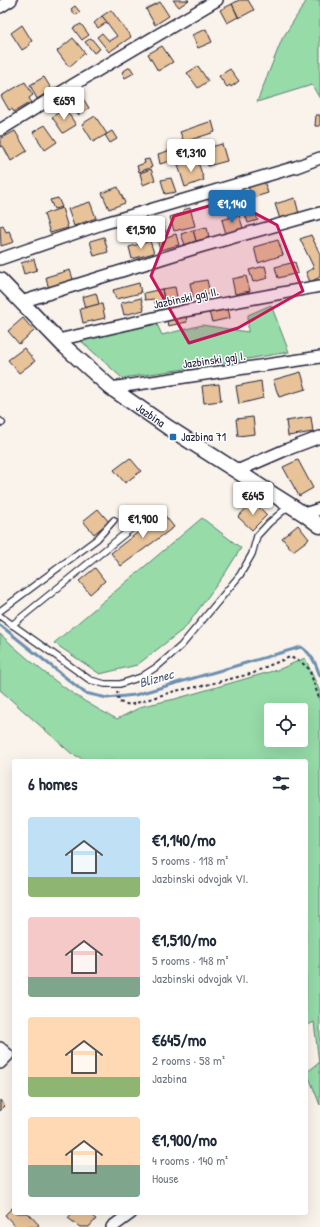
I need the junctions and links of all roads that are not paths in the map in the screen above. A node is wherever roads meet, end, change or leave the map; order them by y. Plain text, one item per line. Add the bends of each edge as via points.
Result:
1 (11, 0) edge
2 (217, 0) edge
3 (0, 7) edge
4 (0, 130) edge
5 (320, 158) edge
6 (320, 214) edge
7 (0, 259) edge
8 (0, 280) edge
9 (320, 286) edge
10 (21, 302) junction
11 (58, 340) junction
12 (320, 357) edge
13 (111, 388) junction
14 (320, 437) edge
15 (237, 471) junction
16 (290, 505) junction
17 (320, 509) edge
18 (304, 514) junction
19 (148, 515) dead end
20 (114, 520) dead end
21 (320, 526) edge
22 (0, 611) edge
23 (0, 616) edge
24 (12, 625) junction
25 (0, 1048) edge
26 (0, 1064) edge
27 (128, 1215) edge
28 (112, 1227) edge

1 - 3 street
2 - 4 street
5 - 7 street via 102,224
6 - 10 street via 199,247
8 - 10 street, Jazbina
9 - 11 street, Jazbinski gaj II. via 184,311
10 - 11 street, Jazbina
11 - 13 street, Jazbina
12 - 13 street, Jazbinski gaj I.
13 - 15 street, Jazbina
14 - 15 street
15 - 16 street, Jazbina
16 - 18 street, Jazbina
16 - 24 lane via 257,536 252,554 240,575 181,646 141,677 120,684 90,680
17 - 18 street
18 - 21 street, Jazbina
19 - 24 lane
20 - 22 lane via 97,539
23 - 24 lane
25 - 26 street via 8,1055
27 - 28 street

